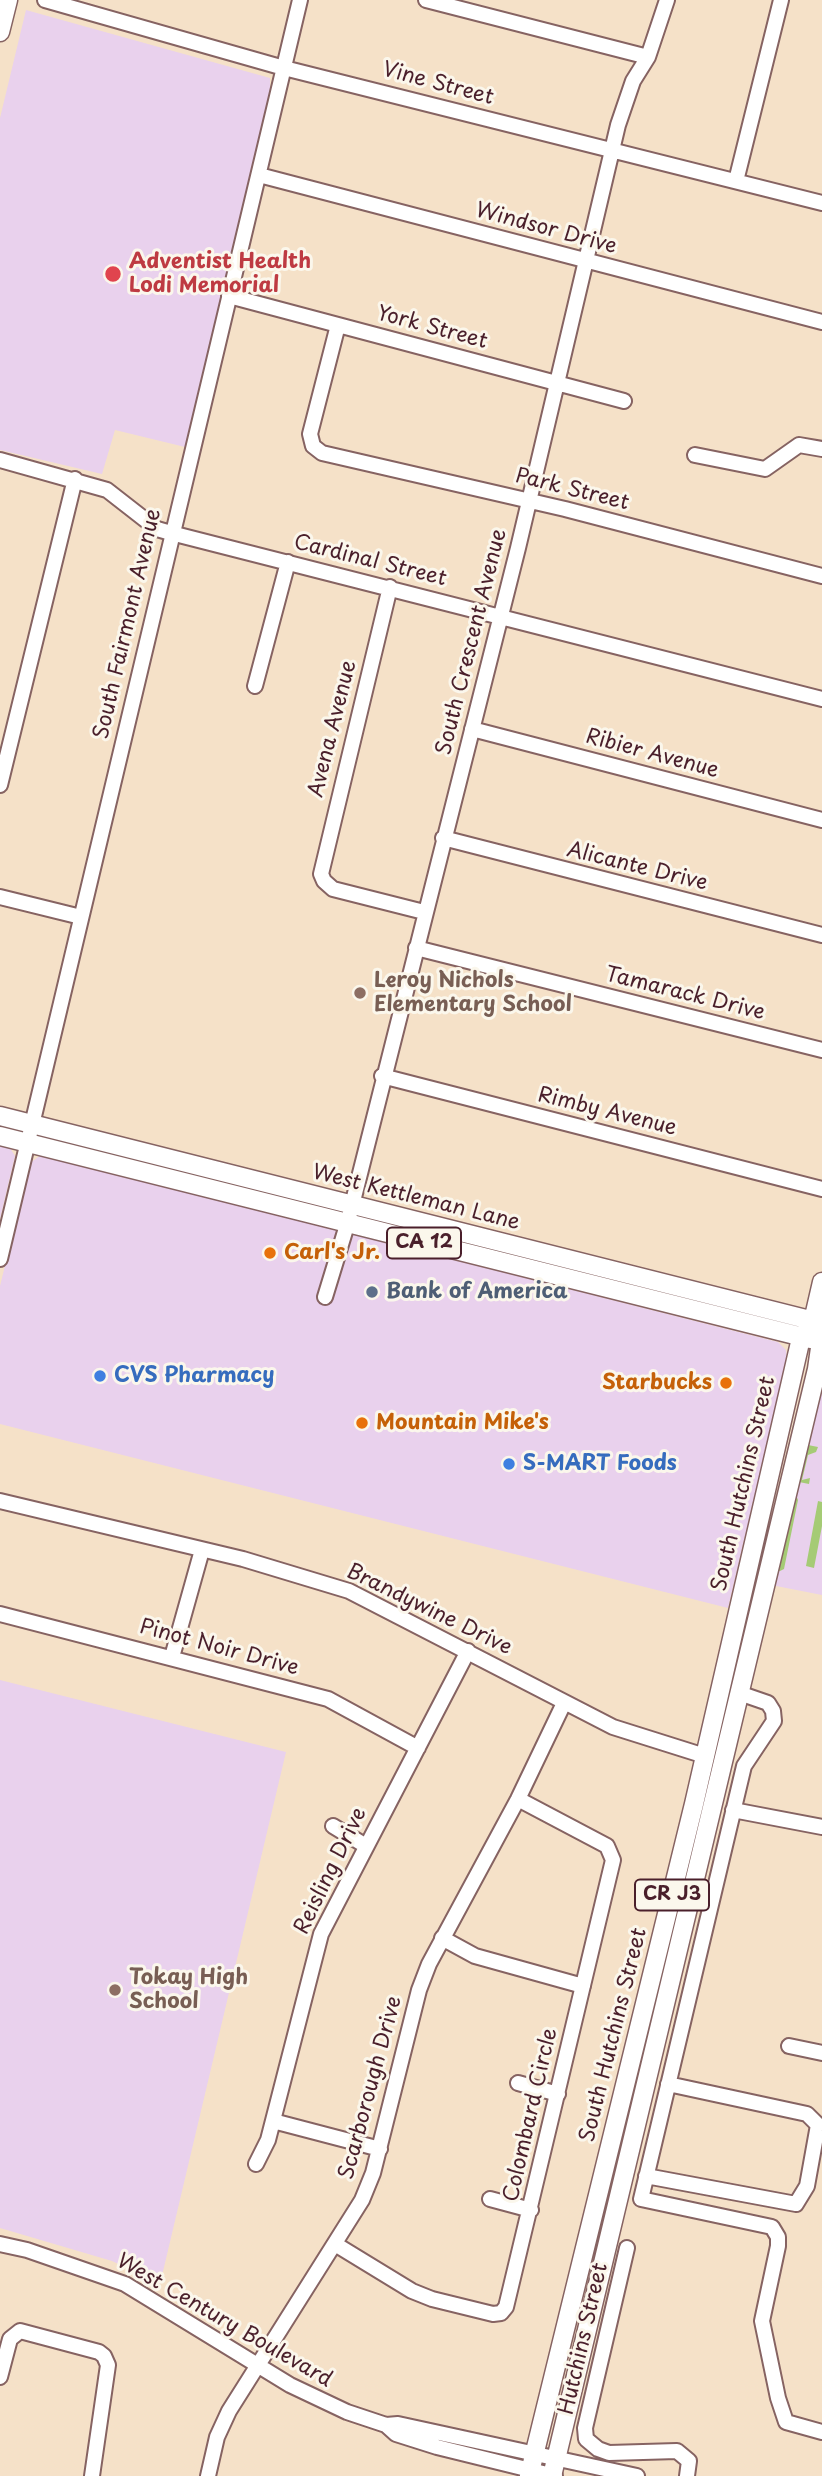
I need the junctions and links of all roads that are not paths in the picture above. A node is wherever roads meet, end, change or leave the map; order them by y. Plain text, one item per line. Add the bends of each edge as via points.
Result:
1 (8, 0) edge
2 (45, 0) edge
3 (300, 0) edge
4 (426, 0) edge
5 (667, 0) edge
6 (781, 0) edge
7 (0, 32) edge
8 (648, 57) junction
9 (284, 68) junction
10 (612, 150) junction
11 (259, 175) junction
12 (736, 181) junction
13 (822, 203) edge
14 (587, 261) junction
15 (229, 296) junction
16 (822, 322) edge
17 (338, 325) junction
18 (557, 382) junction
19 (624, 401) dead end
20 (822, 449) edge
21 (695, 455) dead end
22 (0, 460) edge
23 (75, 480) junction
24 (529, 500) junction
25 (171, 533) junction
26 (288, 562) junction
27 (822, 576) edge
28 (390, 587) junction
29 (500, 617) junction
30 (256, 686) dead end
31 (822, 699) edge
32 (472, 729) junction
33 (0, 785) edge
34 (822, 820) edge
35 (443, 838) junction
36 (0, 897) edge
37 (424, 912) junction
38 (81, 917) junction
39 (822, 935) edge
40 (416, 948) junction
41 (822, 1050) edge
42 (382, 1076) junction
43 (0, 1116) edge
44 (32, 1124) junction
45 (0, 1136) edge
46 (27, 1143) junction
47 (822, 1189) edge
48 (351, 1205) junction
49 (347, 1224) junction
50 (0, 1259) edge
51 (633, 1276) junction
52 (822, 1282) edge
53 (593, 1285) junction
54 (325, 1297) dead end
55 (819, 1332) edge
56 (801, 1338) junction
57 (767, 1487) junction
58 (0, 1501) edge
59 (780, 1524) junction
60 (202, 1550) junction
61 (0, 1614) edge
62 (468, 1651) junction
63 (172, 1657) junction
64 (739, 1693) junction
65 (564, 1703) junction
66 (418, 1748) junction
67 (705, 1756) junction
68 (517, 1799) junction
69 (733, 1810) junction
70 (333, 1826) dead end
71 (822, 1827) edge
72 (366, 1846) junction
73 (442, 1938) junction
74 (583, 1986) junction
75 (789, 2046) dead end
76 (822, 2053) edge
77 (518, 2083) dead end
78 (668, 2084) junction
79 (558, 2094) junction
80 (273, 2121) junction
81 (820, 2125) edge
82 (380, 2149) junction
83 (257, 2164) dead end
84 (646, 2176) junction
85 (490, 2199) dead end
86 (531, 2210) junction
87 (0, 2244) edge
88 (335, 2244) junction
89 (626, 2248) dead end
90 (257, 2365) junction
91 (0, 2377) edge
92 (822, 2432) edge
93 (531, 2467) edge
94 (554, 2472) edge
95 (92, 2476) edge
96 (208, 2476) edge
97 (638, 2476) edge
98 (687, 2476) edge

1 - 7 main road
2 - 9 street, Vine Street
3 - 9 street, South Fairmont Avenue
4 - 8 street
5 - 8 street, South Crescent Avenue
6 - 12 street
8 - 10 street, South Crescent Avenue via 627,96
9 - 10 street, Vine Street
9 - 11 street, South Fairmont Avenue
10 - 12 street, Vine Street
10 - 14 street, South Crescent Avenue
11 - 14 street, Windsor Drive
11 - 15 street, South Fairmont Avenue
12 - 13 street, Vine Street
14 - 16 street, Windsor Drive
14 - 18 street, South Crescent Avenue
15 - 17 street, York Street
15 - 25 street, South Fairmont Avenue
17 - 18 street, York Street
17 - 24 street, Park Street via 310,434 313,446 322,453
18 - 19 street, York Street
18 - 24 street, South Crescent Avenue
20 - 21 street via 799,445 765,469
22 - 23 street, Cardinal Street
23 - 25 street, Cardinal Street via 107,489 157,529
23 - 33 street
24 - 27 street, Park Street
24 - 29 street, South Crescent Avenue
25 - 26 street, Cardinal Street
25 - 38 street, South Fairmont Avenue
26 - 28 street, Cardinal Street
26 - 30 street
28 - 29 street, Cardinal Street
28 - 37 street, Avena Avenue via 321,865 324,881 333,889
29 - 31 street, Cardinal Street
29 - 32 street, South Crescent Avenue
32 - 34 street, Ribier Avenue
32 - 35 street, South Crescent Avenue
35 - 37 street, South Crescent Avenue
35 - 39 street, Alicante Drive
36 - 38 street
37 - 40 street, South Crescent Avenue
38 - 44 street, South Fairmont Avenue
40 - 41 street, Tamarack Drive
40 - 42 street, South Crescent Avenue
42 - 47 street, Rimby Avenue
42 - 48 street, South Crescent Avenue
43 - 44 main road, West Kettleman Lane / CA 12
44 - 46 street, South Fairmont Avenue
44 - 48 main road, West Kettleman Lane / CA 12
45 - 46 main road, West Kettleman Lane / CA 12
46 - 49 main road, West Kettleman Lane / CA 12
46 - 50 street, South Fairmont Avenue
48 - 49 street, South Crescent Avenue
48 - 51 main road, West Kettleman Lane / CA 12
49 - 53 main road, West Kettleman Lane / CA 12
49 - 54 street, South Crescent Avenue
51 - 53 main road
51 - 55 main road, West Kettleman Lane / CA 12
52 - 55 main road, South Hutchins Street
53 - 56 main road, West Kettleman Lane / CA 12
55 - 56 main road, South Hutchins Street / CR J3
55 - 59 main road, South Hutchins Street / CR J3
56 - 57 main road, South Hutchins Street / CR J3
57 - 59 main road via 777,1503
57 - 67 main road, South Hutchins Street / CR J3
58 - 60 street, Brandywine Drive
59 - 64 main road, South Hutchins Street / CR J3
60 - 62 street, Brandywine Drive via 349,1591
60 - 63 street
61 - 63 street, Pinot Noir Drive
62 - 65 street, Brandywine Drive
62 - 66 street, Reisling Drive
63 - 66 street, Pinot Noir Drive via 328,1699
64 - 69 street via 768,1703 774,1721 744,1766
64 - 94 main road, South Hutchins Street / CR J3
65 - 67 street, Brandywine Drive via 613,1727
65 - 68 street, Scarborough Drive
66 - 72 street, Reisling Drive
67 - 93 main road, South Hutchins Street / CR J3
68 - 73 street, Scarborough Drive
68 - 74 street, Colombard Circle via 612,1852
69 - 71 street
69 - 78 street
70 - 72 street
72 - 80 street, Reisling Drive via 321,1934
73 - 74 street via 475,1956
73 - 82 street, Scarborough Drive via 419,1990
74 - 79 street, Colombard Circle
75 - 76 street
77 - 79 street
78 - 81 street via 807,2113
78 - 84 street
79 - 86 street, Colombard Circle
80 - 82 street
80 - 83 street, Reisling Drive
81 - 84 street via 807,2186 796,2204
82 - 88 street, Scarborough Drive via 362,2200
84 - 92 street via 640,2200 772,2228 778,2246 762,2321 778,2398 786,2422
85 - 86 street
86 - 88 street, Colombard Circle via 501,2313 412,2291
87 - 90 street, West Century Boulevard via 125,2284
88 - 90 street, Scarborough Drive
89 - 98 street, Hutchins Street via 586,2439 609,2452 677,2451 689,2461
90 - 93 street, West Century Boulevard via 316,2399 386,2425 398,2424
90 - 96 street, Scarborough Drive via 217,2437
91 - 95 street via 9,2339 20,2331 104,2356 108,2365
93 - 94 street, West Century Boulevard
94 - 97 street, West Century Boulevard

